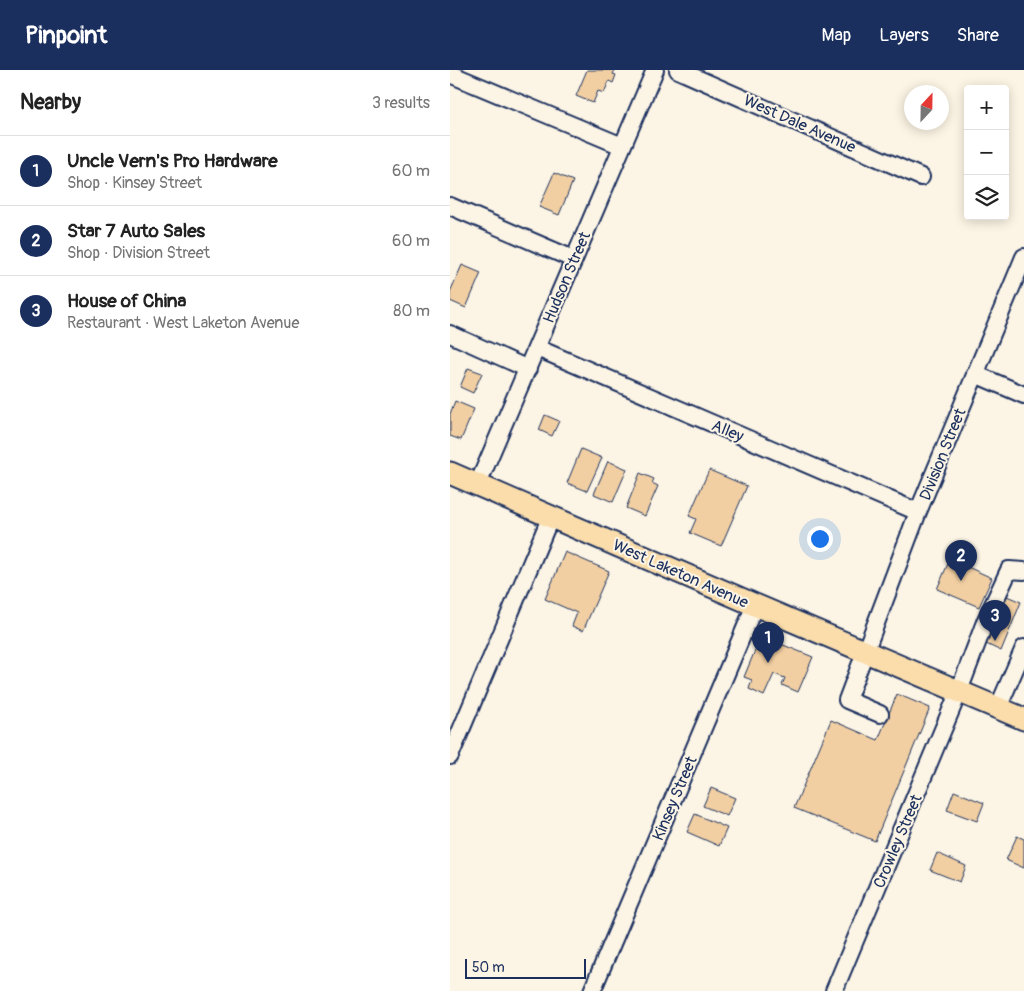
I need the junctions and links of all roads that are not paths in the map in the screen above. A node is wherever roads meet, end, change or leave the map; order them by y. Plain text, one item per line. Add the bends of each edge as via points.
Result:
1 (655, 70) edge
2 (678, 70) edge
3 (450, 74) edge
4 (622, 146) junction
5 (921, 177) dead end
6 (450, 206) edge
7 (1024, 258) edge
8 (573, 259) junction
9 (450, 334) edge
10 (537, 348) junction
11 (528, 369) junction
12 (975, 374) junction
13 (1024, 395) edge
14 (450, 473) edge
15 (478, 484) junction
16 (918, 512) junction
17 (551, 516) junction
18 (1024, 571) edge
19 (755, 606) junction
20 (1024, 648) edge
21 (864, 652) junction
22 (959, 690) junction
23 (998, 708) junction
24 (880, 714) dead end
25 (1024, 719) edge
26 (450, 756) edge
27 (592, 991) edge
28 (834, 991) edge

1 - 4 street, Hudson Street
2 - 5 street, West Dale Avenue
3 - 4 street
4 - 8 street, Hudson Street
6 - 8 street
7 - 12 street, Division Street
8 - 10 street, Hudson Street
9 - 11 street
10 - 11 street, Hudson Street
10 - 16 street, Alley
11 - 15 street, Hudson Street
12 - 13 street
12 - 16 street, Division Street
14 - 15 main road, West Laketon Avenue
15 - 17 main road, West Laketon Avenue
16 - 21 street, Division Street
17 - 19 main road, West Laketon Avenue
17 - 26 street
18 - 22 street, Crowley Street via 1009,570
19 - 21 main road, West Laketon Avenue
19 - 27 street, Kinsey Street
20 - 23 street
21 - 22 main road, West Laketon Avenue
21 - 24 street, Division Street via 847,700
22 - 23 main road, West Laketon Avenue
22 - 28 street, Crowley Street
23 - 25 main road, West Laketon Avenue

